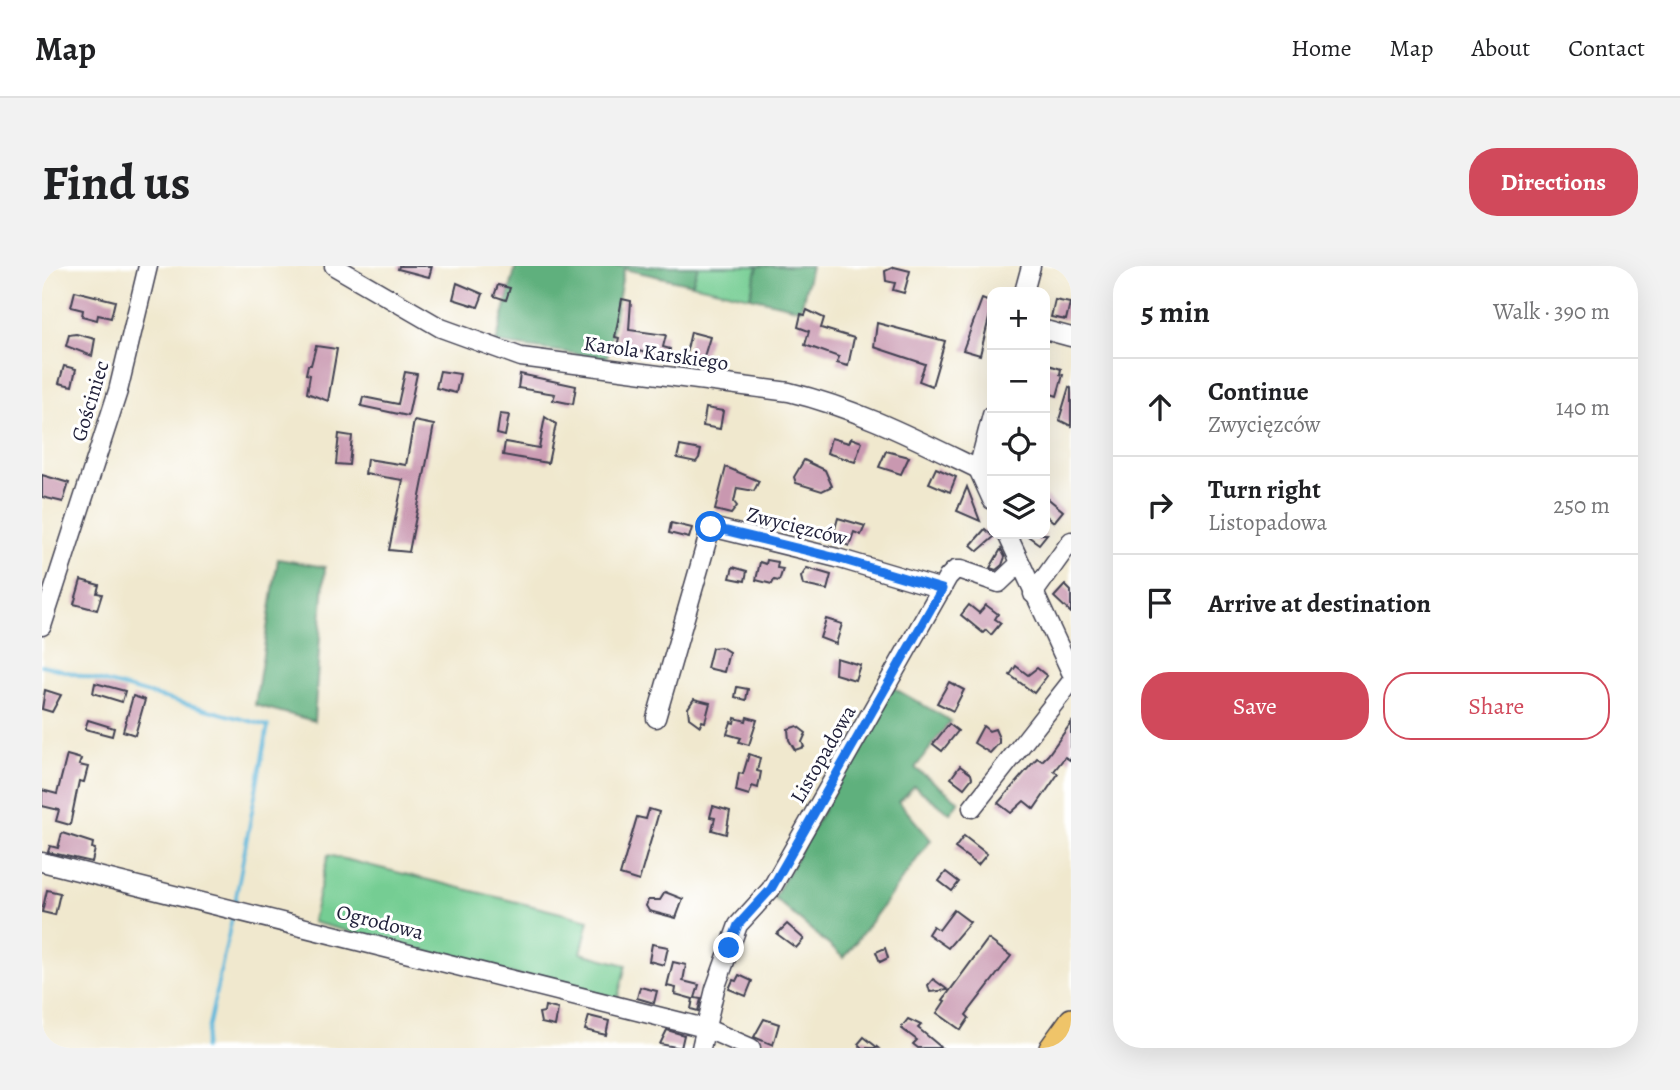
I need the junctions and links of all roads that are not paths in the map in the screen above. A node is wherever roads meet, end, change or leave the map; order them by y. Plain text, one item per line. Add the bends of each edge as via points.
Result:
1 (148, 266) edge
2 (334, 266) edge
3 (1031, 266) edge
4 (1025, 287) edge
5 (1050, 331) edge
6 (1071, 337) edge
7 (987, 434) edge
8 (978, 469) junction
9 (987, 489) edge
10 (1009, 539) edge
11 (1071, 541) edge
12 (1020, 563) junction
13 (942, 589) junction
14 (1033, 594) junction
15 (42, 626) edge
16 (1071, 672) edge
17 (1071, 682) edge
18 (656, 718) dead end
19 (972, 808) dead end
20 (42, 862) edge
21 (1071, 1019) edge
22 (705, 1028) junction
23 (701, 1048) edge
24 (751, 1048) edge
25 (1051, 1048) edge

1 - 15 street, Gościniec via 118,391
2 - 8 street, Karola Karskiego via 441,328 496,350 789,392 860,412
3 - 4 street
5 - 6 street
7 - 8 street
8 - 9 street
10 - 12 street
11 - 14 street
12 - 13 street, Listopadowa via 999,583 955,570
12 - 14 street
13 - 18 street, Zwycięzców via 711,527
13 - 22 street, Listopadowa via 771,889 738,925
14 - 16 street
17 - 19 street
20 - 22 street, Ogrodowa
21 - 25 main road
22 - 23 street, Listopadowa
22 - 24 street, Ogrodowa

